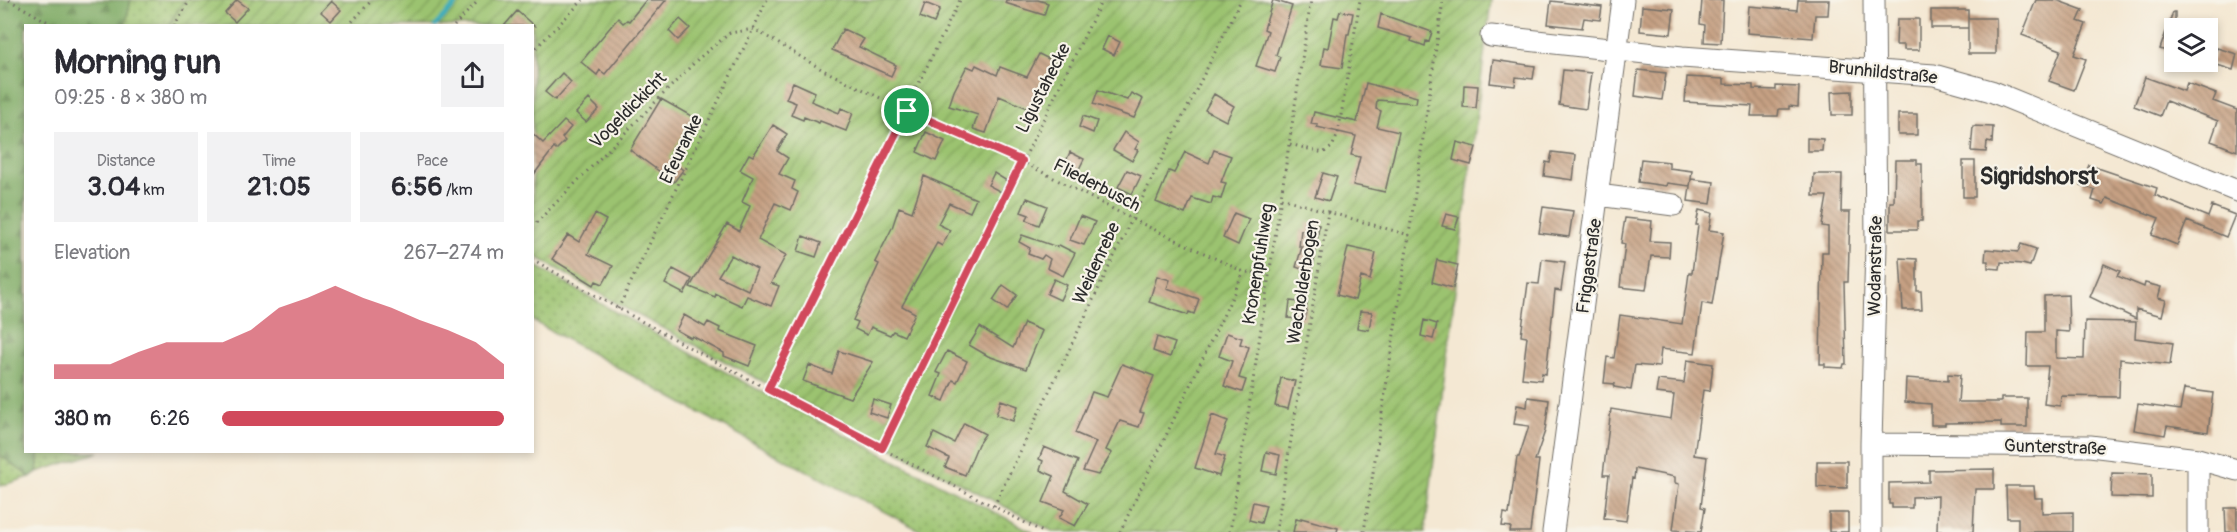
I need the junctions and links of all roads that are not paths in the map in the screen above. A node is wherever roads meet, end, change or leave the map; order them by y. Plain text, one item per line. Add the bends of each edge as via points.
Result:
1 (1623, 0) edge
2 (1874, 0) edge
3 (1491, 36) dead end
4 (1617, 51) junction
5 (1874, 70) junction
6 (2237, 191) edge
7 (1598, 195) junction
8 (1674, 205) dead end
9 (1871, 444) junction
10 (2198, 459) junction
11 (2237, 470) edge
12 (1553, 532) edge
13 (1871, 532) edge
14 (2198, 532) edge

1 - 4 street, Friggastraße
2 - 5 street, Wodanstraße
3 - 4 street, Brunhildstraße
4 - 5 street, Brunhildstraße
4 - 7 street, Friggastraße
5 - 6 street, Brunhildstraße via 1934,75 1991,91
5 - 9 street, Wodanstraße via 1876,245
7 - 8 street
7 - 12 street, Friggastraße
9 - 10 street, Gunterstraße via 2090,446
9 - 13 street, Wodanstraße
10 - 11 street, Gunterstraße
10 - 14 street

